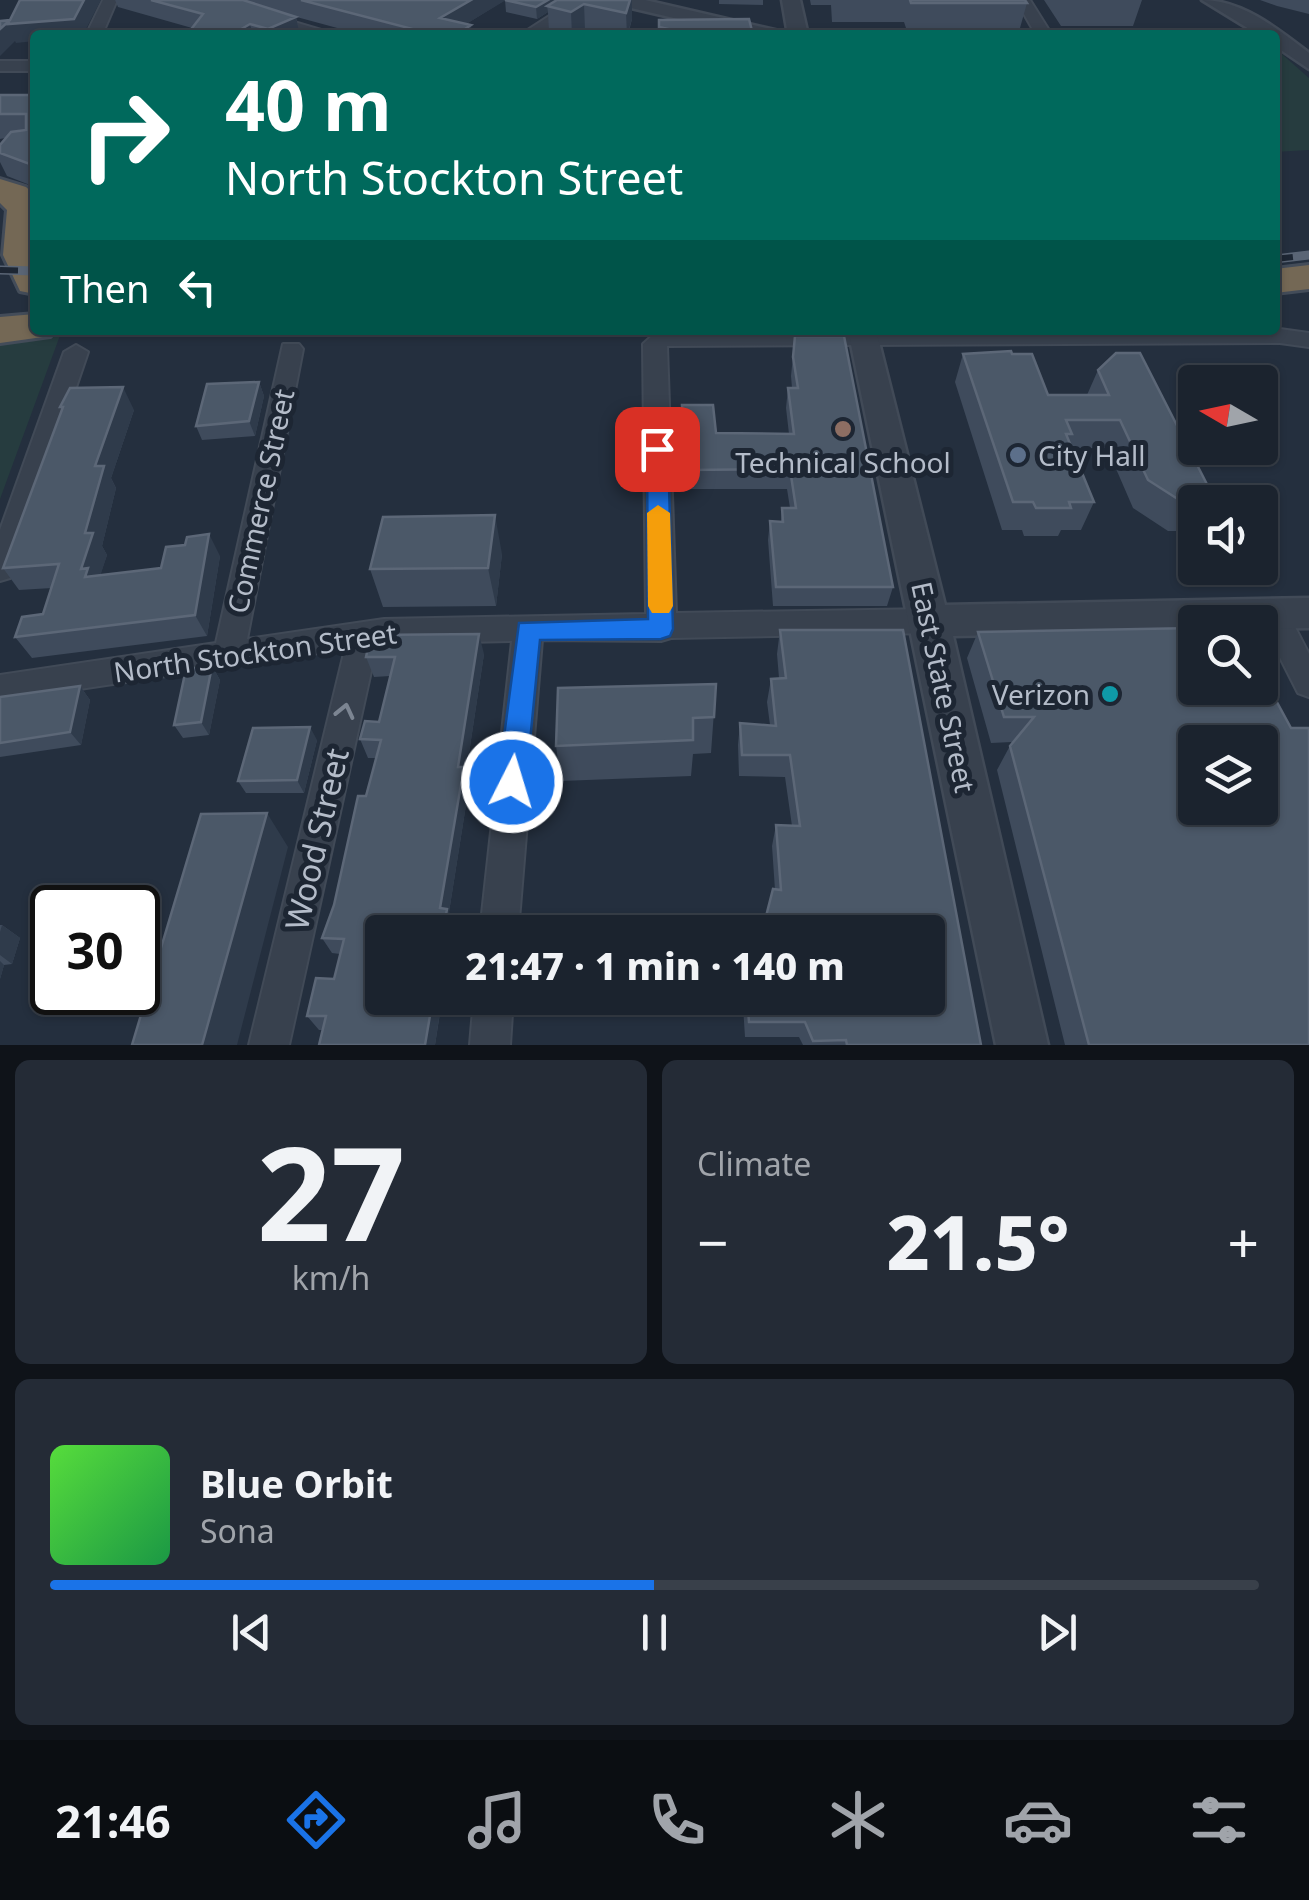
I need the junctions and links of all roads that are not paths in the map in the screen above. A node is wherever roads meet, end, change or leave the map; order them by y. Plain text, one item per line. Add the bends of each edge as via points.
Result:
1 (110, 0) edge
2 (203, 0) edge
3 (584, 0) edge
4 (620, 0) edge
5 (791, 0) edge
6 (1023, 0) edge
7 (1211, 0) edge
8 (96, 30) edge
9 (312, 30) edge
10 (536, 30) edge
11 (750, 30) edge
12 (797, 30) edge
13 (1041, 30) edge
14 (1263, 30) edge
15 (1280, 37) edge
16 (1309, 38) edge
17 (1280, 41) edge
18 (1309, 62) edge
19 (0, 66) edge
20 (30, 66) edge
21 (0, 190) edge
22 (12, 242) edge
23 (30, 272) edge
24 (1309, 277) edge
25 (1280, 280) edge
26 (1280, 291) edge
27 (1309, 292) edge
28 (0, 303) edge
29 (30, 303) edge
30 (1309, 311) edge
31 (1280, 312) edge
32 (0, 322) edge
33 (30, 324) edge
34 (30, 325) edge
35 (0, 330) edge
36 (778, 335) edge
37 (863, 335) edge
38 (1141, 335) edge
39 (1309, 340) edge
40 (291, 349) dead end
41 (76, 352) dead end
42 (0, 570) edge
43 (1291, 614) edge
44 (930, 621) junction
45 (661, 629) junction
46 (528, 630) junction
47 (364, 633) junction
48 (229, 652) junction
49 (1309, 684) edge
50 (0, 688) edge
51 (501, 915) edge
52 (493, 1015) edge
53 (269, 1045) edge
54 (490, 1045) edge
55 (1022, 1045) edge

1 - 8 street
2 - 9 street
3 - 10 street
4 - 11 street
5 - 12 street
6 - 13 street
7 - 14 street
15 - 16 street
17 - 18 street
19 - 20 street
21 - 22 highway via 26,207
22 - 23 highway
24 - 25 highway
26 - 27 highway
28 - 29 highway
30 - 31 highway
32 - 33 highway
34 - 35 highway
36 - 45 street via 655,344
37 - 44 street, East State Street
38 - 39 street
40 - 48 street, Commerce Street
41 - 42 street
43 - 44 street
43 - 49 street
44 - 45 street, North Stockton Street
44 - 55 street, East State Street
45 - 46 street, North Stockton Street
46 - 47 street, North Stockton Street
46 - 51 street
47 - 48 street, North Stockton Street
53 -> 47 street, Wood Street
48 - 50 street, North Stockton Street
52 - 54 street

